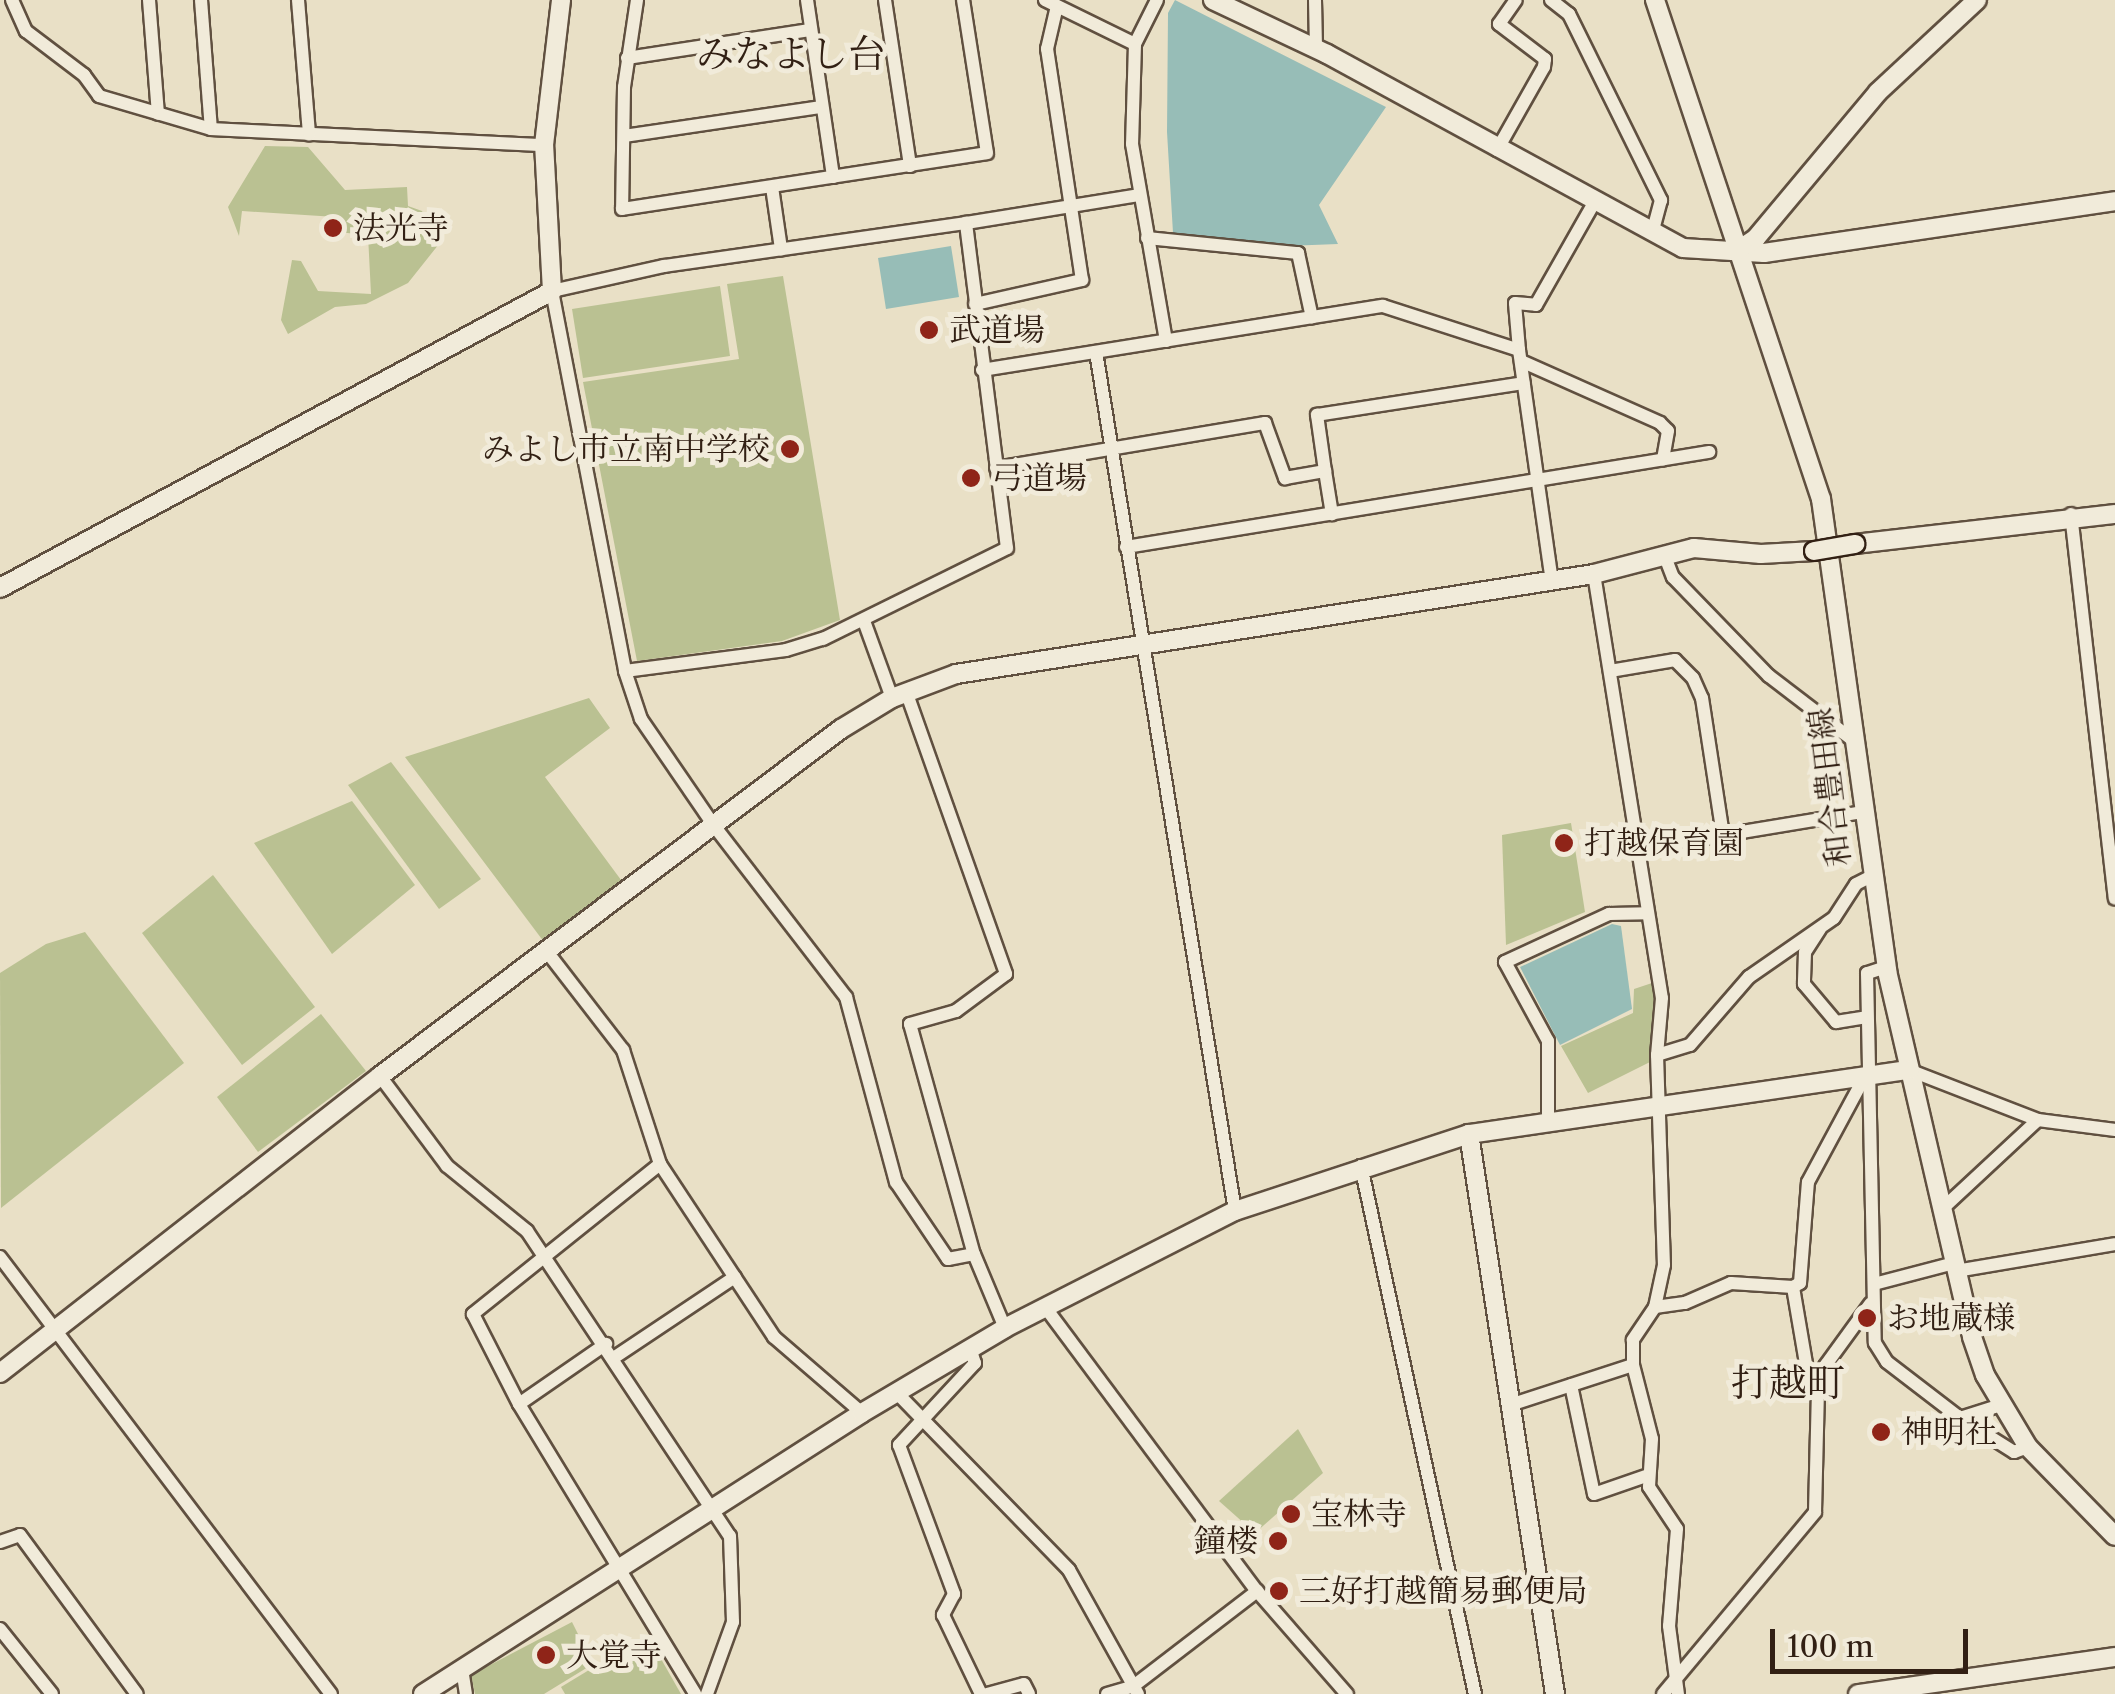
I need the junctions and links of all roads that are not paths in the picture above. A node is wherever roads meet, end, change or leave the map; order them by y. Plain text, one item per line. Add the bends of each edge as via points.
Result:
1 (12, 0) edge
2 (150, 0) edge
3 (201, 0) edge
4 (298, 0) edge
5 (561, 0) edge
6 (638, 0) edge
7 (807, 0) edge
8 (885, 0) edge
9 (963, 0) edge
10 (1157, 0) edge
11 (1213, 0) edge
12 (1315, 0) edge
13 (1516, 0) edge
14 (1551, 0) edge
15 (1655, 0) edge
16 (1975, 1) edge
17 (1051, 3) edge
18 (810, 30) junction
19 (1136, 44) junction
20 (1316, 49) junction
21 (627, 58) junction
22 (820, 106) junction
23 (158, 114) junction
24 (211, 129) junction
25 (309, 136) junction
26 (624, 136) junction
27 (544, 144) junction
28 (1497, 150) junction
29 (910, 166) junction
30 (833, 177) junction
31 (772, 187) junction
32 (1139, 196) junction
33 (2115, 201) edge
34 (1594, 202) junction
35 (1070, 204) junction
36 (966, 223) junction
37 (1653, 230) junction
38 (1147, 238) junction
39 (781, 249) junction
40 (1736, 251) junction
41 (552, 291) junction
42 (975, 304) junction
43 (1312, 318) junction
44 (1166, 341) junction
45 (1096, 352) junction
46 (1520, 355) junction
47 (982, 370) junction
48 (1524, 383) junction
49 (1110, 448) junction
50 (1709, 452) dead end
51 (1664, 460) junction
52 (996, 468) junction
53 (1325, 471) junction
54 (1540, 480) junction
55 (1332, 514) junction
56 (2071, 514) junction
57 (2115, 514) edge
58 (1126, 546) junction
59 (1664, 554) junction
60 (1594, 574) junction
61 (1552, 581) junction
62 (0, 588) edge
63 (864, 621) junction
64 (1144, 644) junction
65 (1610, 670) junction
66 (625, 671) junction
67 (899, 696) junction
68 (1854, 741) junction
69 (1862, 812) junction
70 (715, 828) junction
71 (1723, 835) junction
72 (1638, 849) junction
73 (1870, 878) junction
74 (2115, 898) edge
75 (1648, 913) junction
76 (1821, 927) junction
77 (548, 953) junction
78 (1886, 966) junction
79 (1868, 1017) junction
80 (1657, 1054) junction
81 (1909, 1070) junction
82 (380, 1076) junction
83 (1866, 1080) junction
84 (1658, 1107) junction
85 (1548, 1120) junction
86 (2038, 1120) junction
87 (2115, 1130) edge
88 (1469, 1134) junction
89 (660, 1164) junction
90 (1362, 1166) junction
91 (1235, 1210) junction
92 (1941, 1210) junction
93 (2115, 1244) edge
94 (974, 1254) junction
95 (544, 1256) junction
96 (0, 1257) edge
97 (1954, 1267) junction
98 (735, 1277) junction
99 (1874, 1284) junction
100 (1793, 1287) junction
101 (1870, 1304) junction
102 (1045, 1307) junction
103 (1655, 1307) junction
104 (1858, 1322) junction
105 (1005, 1328) junction
106 (56, 1329) junction
107 (1874, 1329) junction
108 (606, 1344) junction
109 (970, 1348) junction
110 (616, 1357) junction
111 (1633, 1365) junction
112 (0, 1373) edge
113 (1571, 1385) junction
114 (1818, 1388) junction
115 (896, 1392) junction
116 (518, 1404) junction
117 (1513, 1404) junction
118 (2001, 1405) junction
119 (862, 1412) junction
120 (1960, 1418) junction
121 (920, 1424) junction
122 (2028, 1447) junction
123 (1646, 1476) junction
124 (712, 1508) junction
125 (2114, 1534) edge
126 (0, 1542) edge
127 (620, 1566) junction
128 (1257, 1591) junction
129 (0, 1629) edge
130 (2115, 1657) edge
131 (462, 1669) junction
132 (1676, 1679) junction
133 (1135, 1690) edge
134 (52, 1694) edge
135 (136, 1694) edge
136 (331, 1694) edge
137 (424, 1694) edge
138 (466, 1694) edge
139 (695, 1694) edge
140 (707, 1694) edge
141 (984, 1694) edge
142 (1030, 1694) edge
143 (1107, 1694) edge
144 (1347, 1694) edge
145 (1475, 1694) edge
146 (1555, 1694) edge
147 (1663, 1694) edge
148 (1678, 1694) edge
149 (1858, 1694) edge

1 - 23 street via 26,31 84,75 99,96
2 - 23 street
3 - 24 street
4 - 25 street
5 - 27 street
6 - 21 street
7 - 18 street
8 - 29 street
9 - 29 street via 987,154
10 - 19 street
11 - 20 street
12 - 20 street
13 - 28 street via 1499,24 1545,59 1544,67
14 - 37 street via 1570,14 1661,200
15 - 40 street, 和合豊田線
16 - 40 street via 1878,92 1756,238
17 - 19 street
17 - 35 street via 1047,50
18 - 21 street
18 - 22 street
19 - 32 street via 1132,144
20 - 28 street
21 - 26 street
22 - 26 street
22 - 30 street
23 - 24 street
24 - 25 street
25 - 27 street
26 - 31 street via 622,209
27 - 41 street
28 - 34 street
29 - 30 street
30 - 31 street
31 - 39 street
32 - 35 street
32 - 38 street
33 - 40 street
34 - 37 street
34 - 46 street via 1536,305 1515,303
35 - 36 street
35 - 42 street via 1080,285
36 - 39 street
36 - 42 street
37 - 40 street via 1683,248
38 - 43 street via 1298,253
38 - 44 street
39 - 41 street
40 - 68 street, 和合豊田線 via 1821,500
41 - 62 street
41 - 66 street
42 - 47 street
43 - 44 street
43 - 46 street via 1383,306
44 - 45 street
45 - 47 street
45 - 49 street
46 - 48 street
46 - 51 street via 1660,422 1668,431
47 - 52 street
48 - 53 street via 1317,415
48 - 54 street
49 - 52 street
49 - 53 street via 1265,423 1285,478
49 - 58 street
50 - 51 street
51 - 54 street
52 - 63 street via 1007,548 1002,555
53 - 55 street
54 - 55 street
54 - 61 street
55 - 58 street
56 - 57 street
56 - 59 street, bridge via 1814,550 1694,548
56 - 74 street
58 - 64 street
59 - 60 street
59 - 68 street via 1674,577 1769,676
60 - 61 street
60 - 65 street
61 - 64 street
63 - 66 street via 786,650
63 - 67 street
64 - 67 street via 956,674
64 - 91 street
65 - 71 street via 1675,660 1693,678
65 - 72 street
66 - 70 street via 641,719
67 - 70 street via 841,729
67 - 94 street via 1006,974 956,1012 910,1024
68 - 69 street, 和合豊田線
69 - 71 street
69 - 73 street, 和合豊田線
70 - 77 street
70 - 94 street via 846,997 896,1182 918,1222 948,1259
71 - 72 street
72 - 75 street
73 - 76 street
73 - 78 street, 和合豊田線
75 - 80 street via 1662,998
75 - 85 street via 1610,914 1506,962 1548,1040
76 - 79 street via 1805,952 1804,984 1836,1022
76 - 80 street via 1749,977 1690,1045
77 - 82 street
77 - 89 street via 623,1050
78 - 79 street via 1867,973
78 - 81 street, 和合豊田線
79 - 83 street
80 - 84 street
81 - 83 street
81 - 86 street
81 - 92 street, 和合豊田線
82 - 95 street via 447,1166 527,1230
82 - 106 street
83 - 84 street
83 - 99 street
83 - 100 street via 1808,1182 1800,1283
84 - 85 street
84 - 103 street via 1664,1249
85 - 88 street
86 - 87 street
86 - 92 street
88 - 90 street
88 - 117 street
89 - 95 street
89 - 98 street
90 - 91 street
90 - 145 street
91 - 102 street
92 - 97 street, 和合豊田線
93 - 97 street
94 - 105 street
95 - 108 street
95 - 116 street via 472,1314
96 - 106 street
97 - 99 street
97 - 118 street, 和合豊田線 via 1972,1338
98 - 110 street
98 - 119 street via 774,1337
99 - 101 street
100 - 103 street via 1730,1283 1685,1303
100 - 114 street via 1809,1381
101 - 104 street
101 - 107 street
102 - 105 street
102 - 128 street
103 - 111 street via 1634,1340
104 - 107 street
104 - 114 street via 1825,1366
105 - 109 street
106 - 112 street
106 - 136 street
107 - 120 street via 1886,1362
108 - 110 street
108 - 116 street
109 - 115 street
109 - 121 street via 975,1362
110 - 124 street
111 - 113 street
111 - 123 street via 1652,1440
113 - 117 street
113 - 123 street via 1594,1494
114 - 132 street via 1815,1512
115 - 119 street
115 - 121 street
116 - 127 street
117 - 146 street
118 - 120 street
118 - 122 street, 和合豊田線
119 - 124 street
120 - 122 street via 2014,1452
121 - 133 street via 1069,1570
121 - 141 street via 899,1445 954,1594 944,1615
122 - 125 street, 和合豊田線
123 - 132 street via 1676,1529 1669,1626
124 - 127 street
124 - 140 street via 730,1536 735,1588 727,1648
126 - 135 street via 20,1535
127 - 131 street
127 - 139 street
128 - 133 street
128 - 144 street
129 - 134 street
130 - 149 street
131 - 137 street
131 - 138 street
132 - 147 street
132 - 148 street
133 - 143 street
141 - 142 street via 1024,1684

